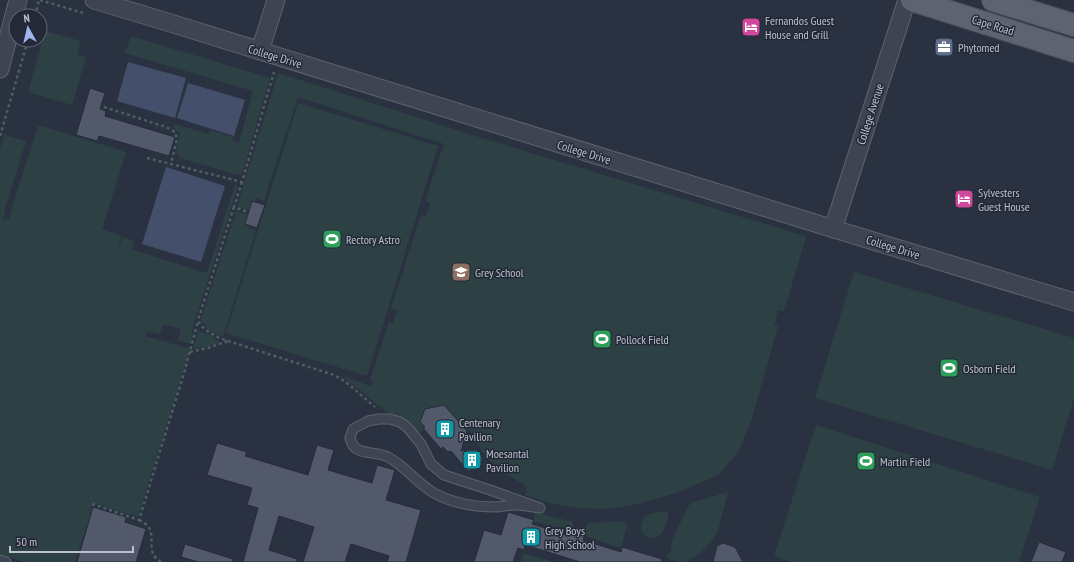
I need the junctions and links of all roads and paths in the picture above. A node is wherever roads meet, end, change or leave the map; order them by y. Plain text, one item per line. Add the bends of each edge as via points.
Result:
1 (18, 0) edge
2 (94, 0) edge
3 (276, 0) edge
4 (907, 0) edge
5 (912, 0) edge
6 (993, 0) edge
7 (1074, 25) edge
8 (26, 48) edge
9 (260, 51) junction
10 (1074, 51) edge
11 (0, 69) edge
12 (275, 72) dead end
13 (104, 107) dead end
14 (0, 136) edge
15 (147, 158) dead end
16 (171, 164) junction
17 (242, 182) junction
18 (234, 207) junction
19 (248, 212) dead end
20 (833, 229) junction
21 (1074, 302) edge
22 (198, 320) junction
23 (228, 341) junction
24 (190, 352) junction
25 (390, 419) junction
26 (92, 504) dead end
27 (139, 520) junction
28 (0, 560) edge
29 (6, 562) edge
30 (161, 562) edge

1 - 11 street
2 - 9 street, College Drive
3 - 9 street
4 - 20 street, College Avenue
5 - 10 main road, Cape Road
6 - 7 main road, Cape Road
8 - 14 path
9 - 20 street, College Drive
12 - 17 path
13 - 16 path via 175,132 177,139
15 - 16 path
16 - 17 path
17 - 18 path
18 - 19 path
18 - 22 path
20 - 21 street, College Drive
22 - 23 path via 204,329
22 - 24 path
23 - 24 path
23 - 25 path via 334,375 351,385
24 - 27 path
25 - 25 lane via 408,428 421,444 431,464 444,475 540,508 514,505 484,506 447,498 426,488 394,461 377,453 363,452 353,447 350,438 353,429 368,421
26 - 27 path
27 - 30 path via 148,525 153,555
28 - 29 lane

